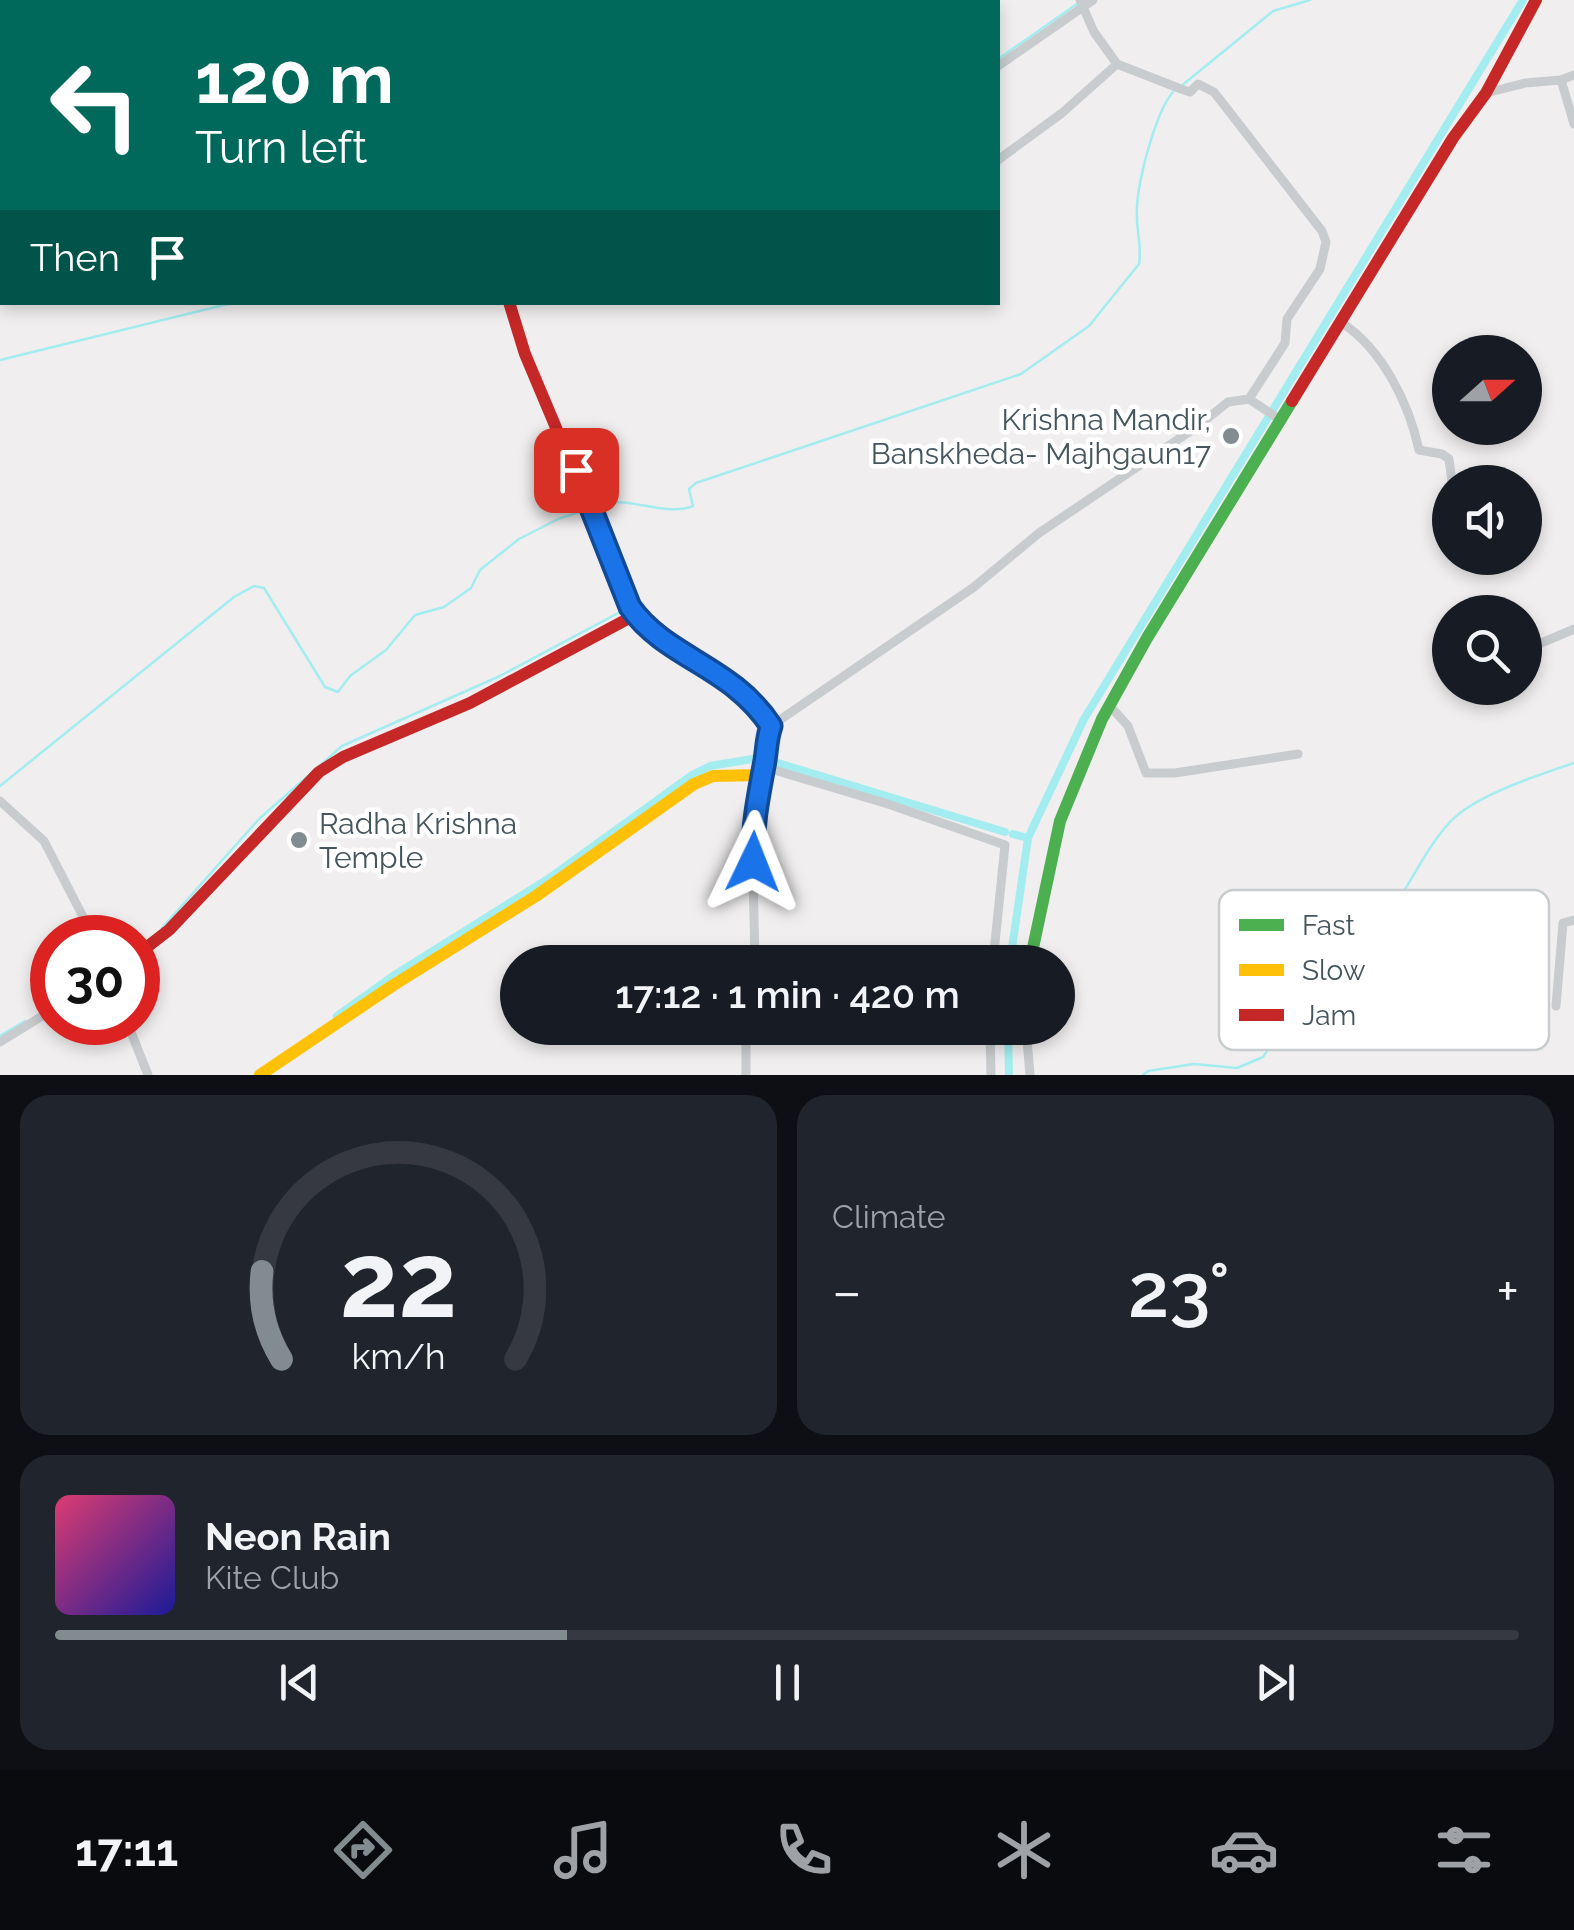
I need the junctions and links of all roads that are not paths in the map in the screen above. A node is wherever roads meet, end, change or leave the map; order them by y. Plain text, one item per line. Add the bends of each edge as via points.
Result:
1 (1093, 0) edge
2 (1536, 0) edge
3 (1081, 4) edge
4 (1117, 64) junction
5 (1000, 65) edge
6 (1574, 75) edge
7 (1561, 80) junction
8 (1486, 93) junction
9 (1574, 124) edge
10 (1000, 158) edge
11 (510, 305) edge
12 (1342, 323) junction
13 (1252, 402) junction
14 (1278, 419) junction
15 (1450, 465) edge
16 (635, 614) junction
17 (1574, 629) edge
18 (1542, 643) edge
19 (1110, 706) junction
20 (771, 726) junction
21 (1298, 754) dead end
22 (762, 771) junction
23 (0, 800) edge
24 (82, 915) edge
25 (1574, 920) edge
26 (160, 937) edge
27 (755, 945) edge
28 (995, 945) edge
29 (1034, 945) edge
30 (1556, 1006) dead end
31 (30, 1024) edge
32 (0, 1042) edge
33 (136, 1045) edge
34 (746, 1045) edge
35 (990, 1045) edge
36 (1027, 1045) edge
37 (148, 1075) edge
38 (260, 1075) edge
39 (746, 1075) edge
40 (991, 1075) edge
41 (1030, 1075) edge

1 - 3 street
2 - 8 street
3 - 4 street
3 - 5 street
4 - 10 street
4 - 13 street via 1190,92 1198,84 1214,92 1322,231 1320,269 1287,319 1285,343
6 - 7 street
7 - 8 street
7 - 9 street
8 - 12 street
11 - 16 street
12 - 14 street
12 - 15 street via 1379,360 1413,420 1419,450 1442,454
13 - 14 street
13 - 20 street via 1228,402
14 - 19 street
16 - 20 street via 659,638 730,681
16 - 26 street via 470,703 318,772
17 - 18 street
19 - 21 street via 1128,726 1146,772
19 - 29 street via 1060,821
20 - 22 street
22 - 27 street via 752,830
22 - 28 street via 888,804 1005,845
22 - 38 street via 694,784 536,896
23 - 24 street via 44,841
25 - 30 street via 1564,923
31 - 32 street
33 - 37 street
34 - 39 street
35 - 40 street
36 - 41 street

